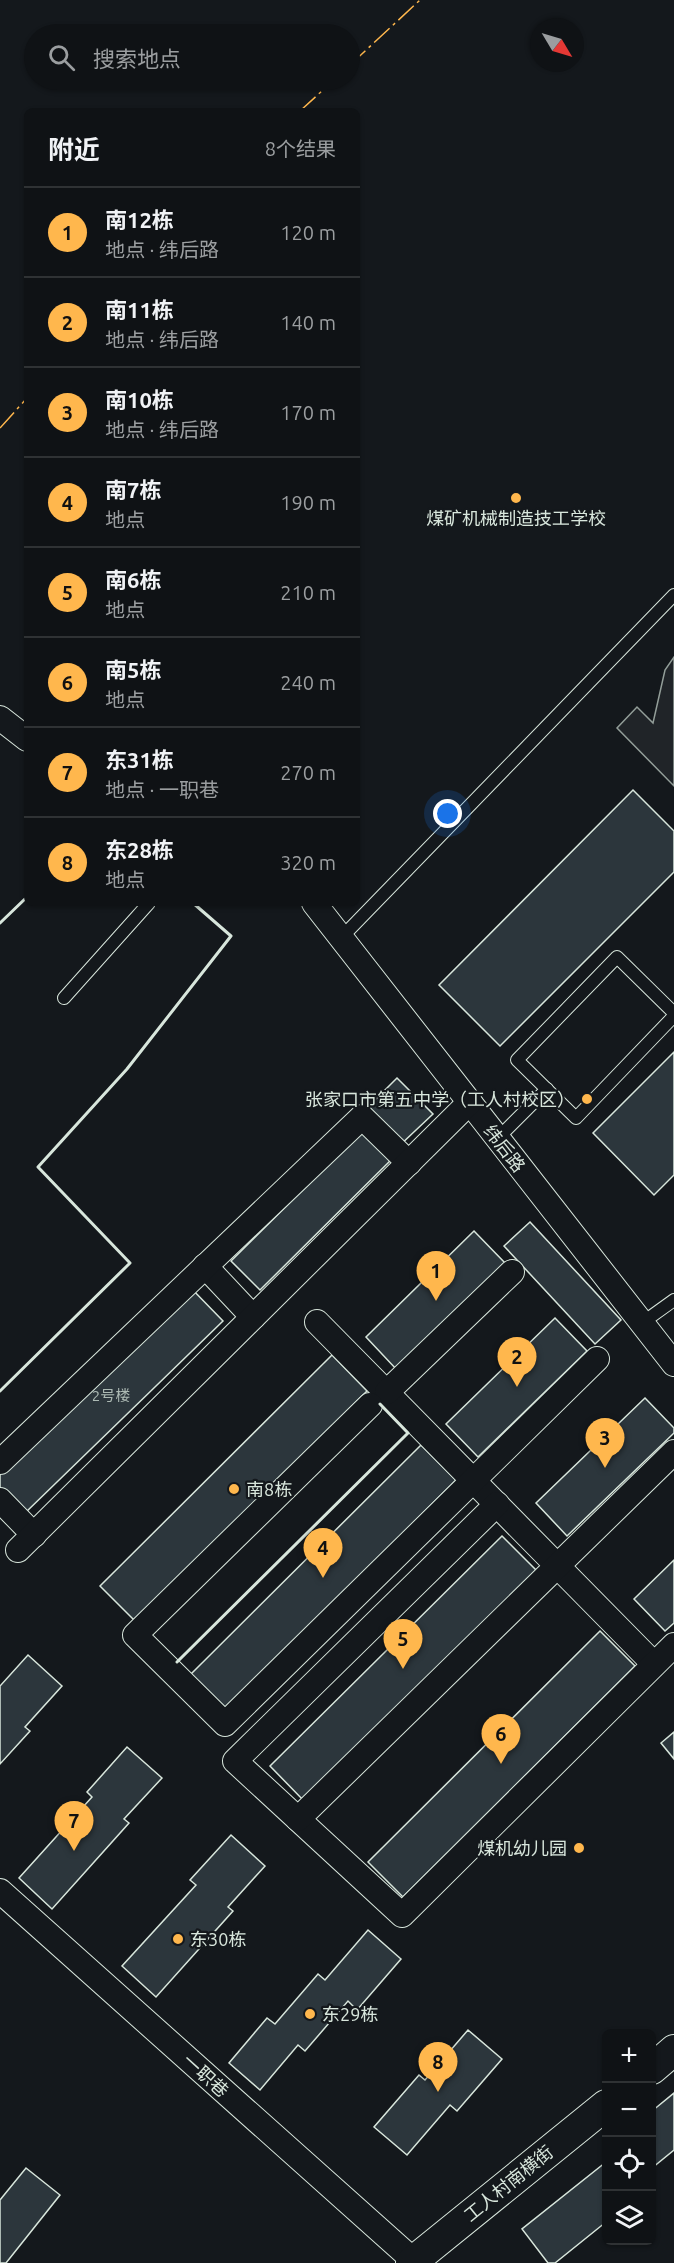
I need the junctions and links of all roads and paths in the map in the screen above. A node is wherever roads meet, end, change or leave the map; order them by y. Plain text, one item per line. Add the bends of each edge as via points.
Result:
1 (674, 595) edge
2 (0, 718) edge
3 (24, 738) edge
4 (146, 906) edge
5 (316, 906) edge
6 (342, 937) junction
7 (64, 998) dead end
8 (674, 1014) edge
9 (547, 1089) junction
10 (470, 1102) junction
11 (498, 1138) junction
12 (409, 1163) junction
13 (205, 1266) junction
14 (512, 1272) dead end
15 (674, 1300) edge
16 (253, 1317) junction
17 (316, 1322) dead end
18 (642, 1323) junction
19 (597, 1359) dead end
20 (674, 1364) edge
21 (378, 1398) junction
22 (674, 1452) edge
23 (0, 1462) edge
24 (473, 1479) junction
25 (0, 1500) edge
26 (497, 1504) junction
27 (558, 1566) junction
28 (674, 1645) edge
29 (654, 1665) junction
30 (298, 1819) junction
31 (0, 1891) edge
32 (674, 2050) edge
33 (656, 2064) edge
34 (602, 2107) edge
35 (412, 2261) edge

1 - 6 lane
2 - 3 street
4 - 7 lane
5 - 6 street, 纬后路
6 - 10 street, 纬后路
8 - 9 lane via 576,1118
8 - 9 lane via 617,957 517,1060
9 - 11 lane
10 - 11 street, 纬后路
10 - 12 street
11 - 18 street, 纬后路
12 - 13 street via 362,1117
12 - 16 street
13 - 16 street
13 - 23 street
14 - 21 street
15 - 18 lane
16 - 25 street via 26,1543
17 - 21 street
18 - 20 street, 纬后路
19 - 24 street
21 - 24 street
21 - 24 street via 135,1635 225,1724
22 - 27 street
24 - 26 street
26 - 27 street
26 - 30 street via 235,1761
27 - 29 street
27 - 30 street
28 - 29 street
29 - 30 street via 402,1915
31 - 35 street, 一职巷
32 - 33 street
34 - 35 street, 工人村南横街

